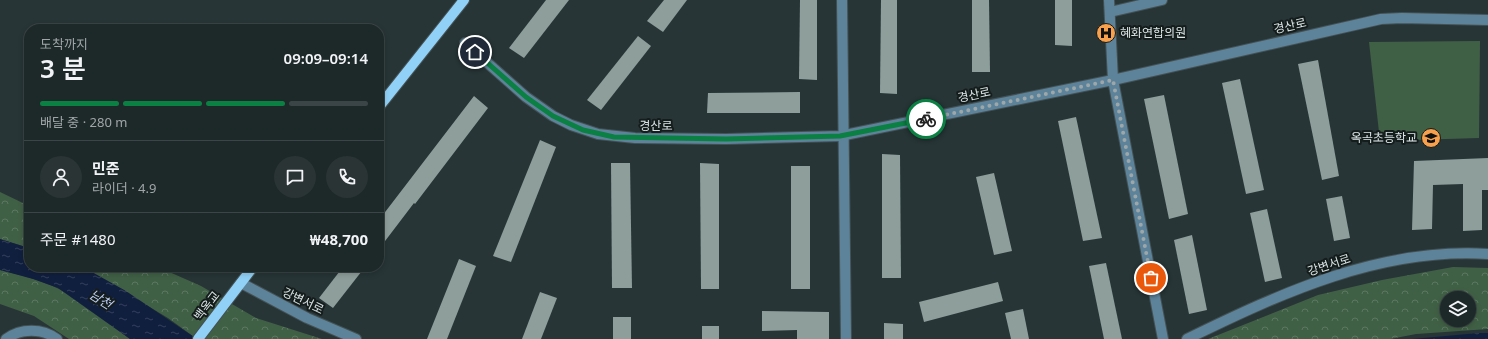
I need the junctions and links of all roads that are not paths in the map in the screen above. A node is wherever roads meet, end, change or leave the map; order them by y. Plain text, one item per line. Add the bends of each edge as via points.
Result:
1 (464, 0) edge
2 (842, 0) edge
3 (1109, 0) edge
4 (1162, 0) edge
5 (1110, 12) junction
6 (1488, 20) edge
7 (465, 43) dead end
8 (1113, 80) junction
9 (384, 101) edge
10 (844, 135) junction
11 (1488, 254) edge
12 (249, 272) edge
13 (239, 286) junction
14 (6, 339) edge
15 (57, 339) edge
16 (198, 339) edge
17 (356, 339) edge
18 (846, 339) edge
19 (1163, 339) edge
20 (1187, 339) edge

1 - 9 main road
2 - 10 street
3 - 5 street
4 - 5 street
5 - 8 street
6 - 8 street, 경산로 via 1381,19
7 - 10 street, 경산로 via 526,97 553,116 598,134 650,139
8 - 10 street, 경산로
8 - 19 street
10 - 18 street
11 - 20 street, 강변서로 via 1468,252 1420,256 1337,274 1251,308
12 - 13 main road, 백옥교
13 - 16 main road, 백옥교
13 - 17 street, 강변서로
14 - 15 street via 13,334 36,330

